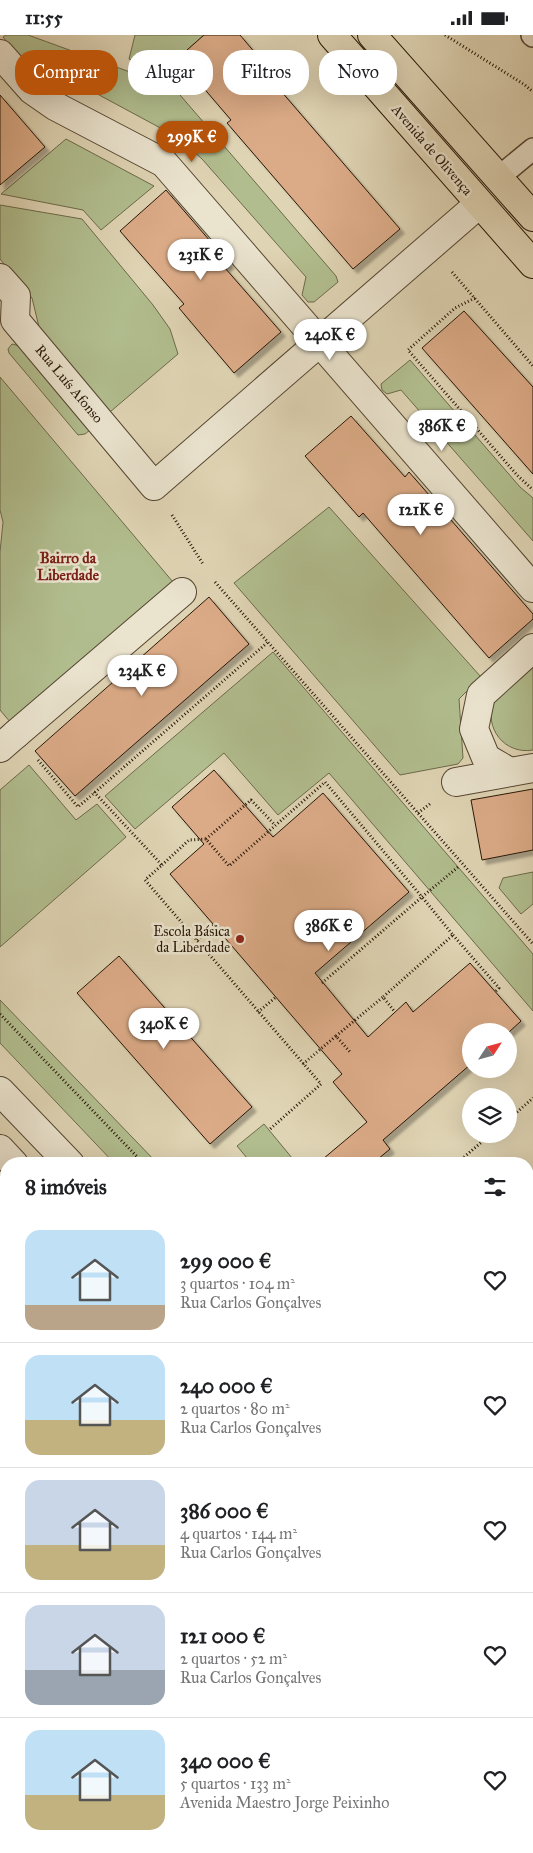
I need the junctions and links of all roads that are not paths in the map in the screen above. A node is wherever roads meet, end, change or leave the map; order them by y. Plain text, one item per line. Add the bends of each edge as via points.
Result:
1 (332, 35) edge
2 (372, 35) edge
3 (0, 54) edge
4 (533, 149) edge
5 (499, 177) junction
6 (479, 204) junction
7 (533, 217) edge
8 (533, 264) edge
9 (0, 278) edge
10 (8, 327) edge
11 (320, 341) junction
12 (533, 588) edge
13 (182, 592) dead end
14 (533, 648) edge
15 (8, 741) edge
16 (522, 770) edge
17 (456, 782) dead end
18 (0, 1091) edge
19 (63, 1157) edge

1 - 6 main road, Avenida de Olivença
2 - 5 main road
3 - 11 street via 32,90 55,106 164,163
4 - 5 lane
5 - 7 main road
6 - 8 main road, Avenida de Olivença
6 - 11 street
9 - 10 street, Rua Luís Afonso via 16,296
10 - 11 street, Rua Luís Afonso via 154,486
11 - 12 street
13 - 15 street
14 - 16 street via 481,695 474,729 486,758
16 - 17 street
18 - 19 street

